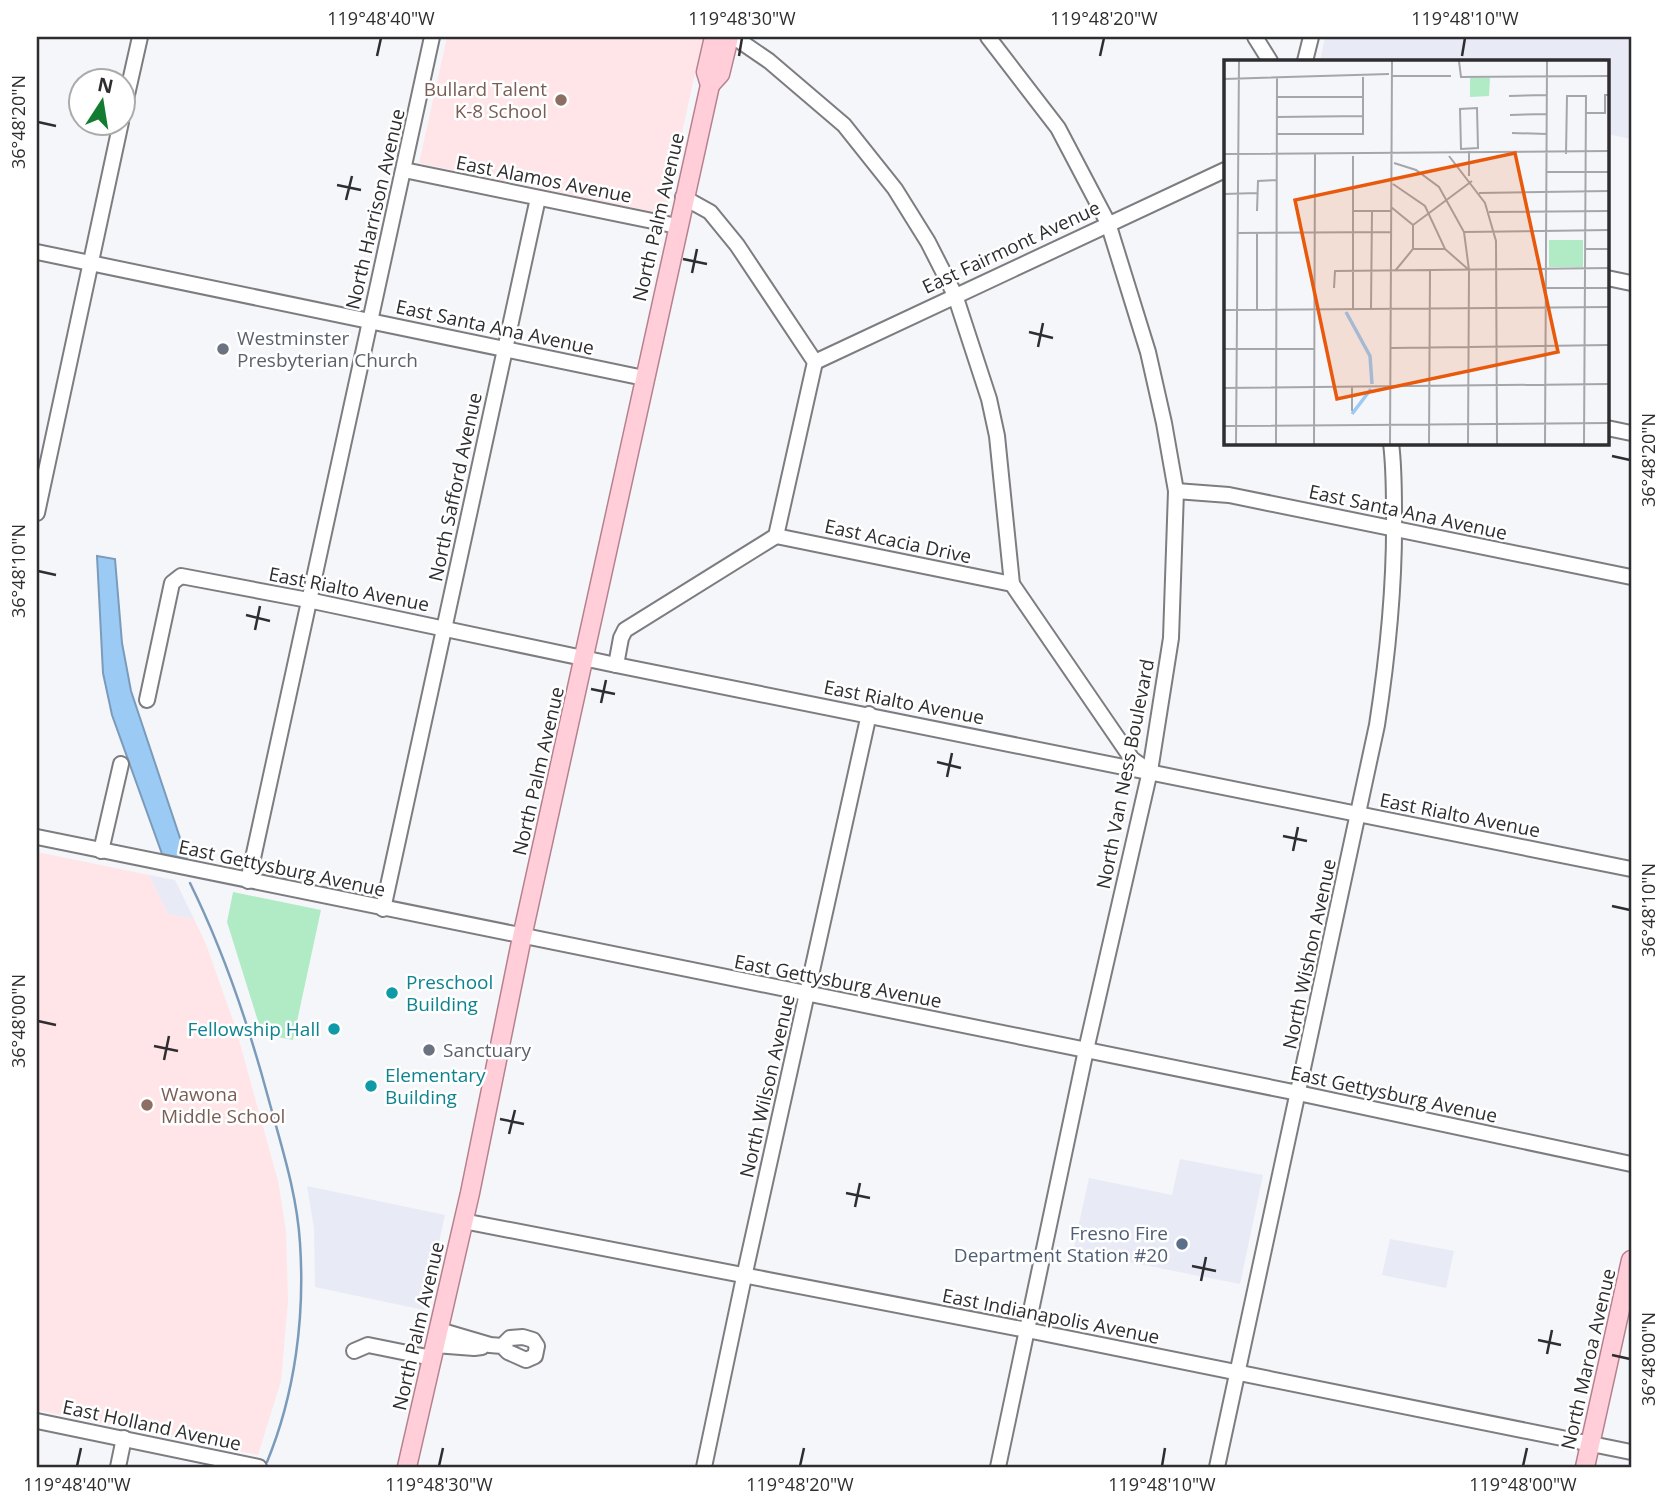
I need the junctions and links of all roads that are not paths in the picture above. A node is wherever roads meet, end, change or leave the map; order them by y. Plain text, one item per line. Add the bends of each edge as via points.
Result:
1 (140, 37) edge
2 (432, 37) edge
3 (714, 37) edge
4 (732, 37) edge
5 (989, 37) edge
6 (1255, 37) edge
7 (1311, 37) edge
8 (1269, 60) edge
9 (1305, 60) edge
10 (134, 66) edge
11 (710, 85) junction
12 (119, 136) edge
13 (404, 170) junction
14 (1224, 170) edge
15 (684, 197) junction
16 (538, 198) junction
17 (1108, 223) junction
18 (677, 226) junction
19 (37, 252) edge
20 (91, 263) junction
21 (1608, 278) edge
22 (1631, 283) edge
23 (955, 295) junction
24 (370, 321) junction
25 (505, 349) junction
26 (815, 362) junction
27 (644, 378) junction
28 (1608, 428) edge
29 (1631, 433) edge
30 (1391, 444) edge
31 (1176, 491) junction
32 (37, 513) edge
33 (1394, 530) junction
34 (776, 536) junction
35 (1631, 577) edge
36 (1012, 584) junction
37 (308, 600) junction
38 (444, 628) junction
39 (585, 658) junction
40 (616, 665) junction
41 (147, 700) dead end
42 (869, 714) junction
43 (121, 764) dead end
44 (1150, 771) junction
45 (1359, 815) junction
46 (37, 837) edge
47 (102, 851) junction
48 (1631, 869) edge
49 (248, 881) junction
50 (383, 909) junction
51 (522, 937) junction
52 (808, 995) junction
53 (1086, 1050) junction
54 (1298, 1093) junction
55 (1631, 1164) edge
56 (463, 1221) junction
57 (1631, 1260) edge
58 (744, 1277) junction
59 (1027, 1330) junction
60 (435, 1344) junction
61 (496, 1345) dead end
62 (354, 1351) dead end
63 (1238, 1372) junction
64 (37, 1421) edge
65 (124, 1438) junction
66 (1591, 1443) junction
67 (1631, 1452) edge
68 (118, 1467) edge
69 (259, 1467) edge
70 (407, 1467) edge
71 (704, 1467) edge
72 (998, 1467) edge
73 (1217, 1467) edge
74 (1585, 1467) edge

1 - 10 street
2 - 13 street, North Harrison Avenue
3 - 11 main road, North Palm Avenue via 706,72
4 - 11 main road, North Palm Avenue via 720,74
4 - 23 street via 769,61 858,140 895,189
5 - 17 street, North Van Ness Boulevard via 1058,128
6 - 8 street
7 - 9 street
11 - 15 main road, North Palm Avenue
12 - 20 street
13 - 16 street, East Alamos Avenue
13 - 24 street, North Harrison Avenue
14 - 17 street, East Fairmont Avenue
15 - 18 main road, North Palm Avenue
15 - 26 street via 710,212 737,245
16 - 18 street, East Alamos Avenue
16 - 25 street, North Safford Avenue
17 - 23 street, East Fairmont Avenue
17 - 31 street, North Van Ness Boulevard via 1147,352
18 - 27 main road, North Palm Avenue
19 - 20 street, East Santa Ana Avenue
20 - 24 street, East Santa Ana Avenue
20 - 32 street
21 - 22 street
23 - 26 street, East Fairmont Avenue
23 - 36 street via 998,436
24 - 25 street, East Santa Ana Avenue
24 - 37 street, North Harrison Avenue
25 - 27 street, East Santa Ana Avenue
25 - 38 street, North Safford Avenue
26 - 34 street
27 - 39 main road, North Palm Avenue
28 - 29 street
30 - 33 street, North Wishon Avenue
31 - 33 street, East Santa Ana Avenue via 1229,495
31 - 44 street, North Van Ness Boulevard via 1171,638
33 - 35 street, East Santa Ana Avenue
33 - 45 street, North Wishon Avenue via 1389,652
34 - 36 street, East Acacia Drive
34 - 40 street via 625,630
36 - 44 street via 1132,759
37 - 38 street, East Rialto Avenue
37 - 41 street, East Rialto Avenue via 181,576 172,583
37 - 49 street, North Harrison Avenue
38 - 39 street, East Rialto Avenue
38 - 50 street, North Safford Avenue
39 - 40 street, East Rialto Avenue
39 - 51 main road, North Palm Avenue
40 - 42 street, East Rialto Avenue
42 - 44 street, East Rialto Avenue
42 - 52 street, North Wilson Avenue
43 - 47 street
44 - 45 street, East Rialto Avenue
44 - 53 street, North Van Ness Boulevard
45 - 48 street, East Rialto Avenue
45 - 54 street, North Wishon Avenue
46 - 47 street, East Gettysburg Avenue
47 - 49 street, East Gettysburg Avenue
49 - 50 street, East Gettysburg Avenue
50 - 51 street, East Gettysburg Avenue
51 - 52 street, East Gettysburg Avenue
51 - 56 main road, North Palm Avenue
52 - 53 street, East Gettysburg Avenue
52 - 58 street, North Wilson Avenue
53 - 54 street, East Gettysburg Avenue
53 - 59 street, North Van Ness Boulevard
54 - 55 street, East Gettysburg Avenue
54 - 63 street, North Wishon Avenue
56 - 58 street, East Indianapolis Avenue
56 - 60 main road, North Palm Avenue
57 - 66 main road, North Maroa Avenue
58 - 59 street, East Indianapolis Avenue
58 - 71 street, North Wilson Avenue
59 - 63 street, East Indianapolis Avenue
59 - 72 street, North Van Ness Boulevard
60 - 61 street
60 - 62 street via 368,1345
60 - 70 main road, North Palm Avenue
63 - 66 street, East Indianapolis Avenue
63 - 73 street, North Wishon Avenue
64 - 65 street, East Holland Avenue
65 - 68 street
65 - 69 street, East Holland Avenue
66 - 67 street, East Indianapolis Avenue
66 - 74 main road, North Maroa Avenue

